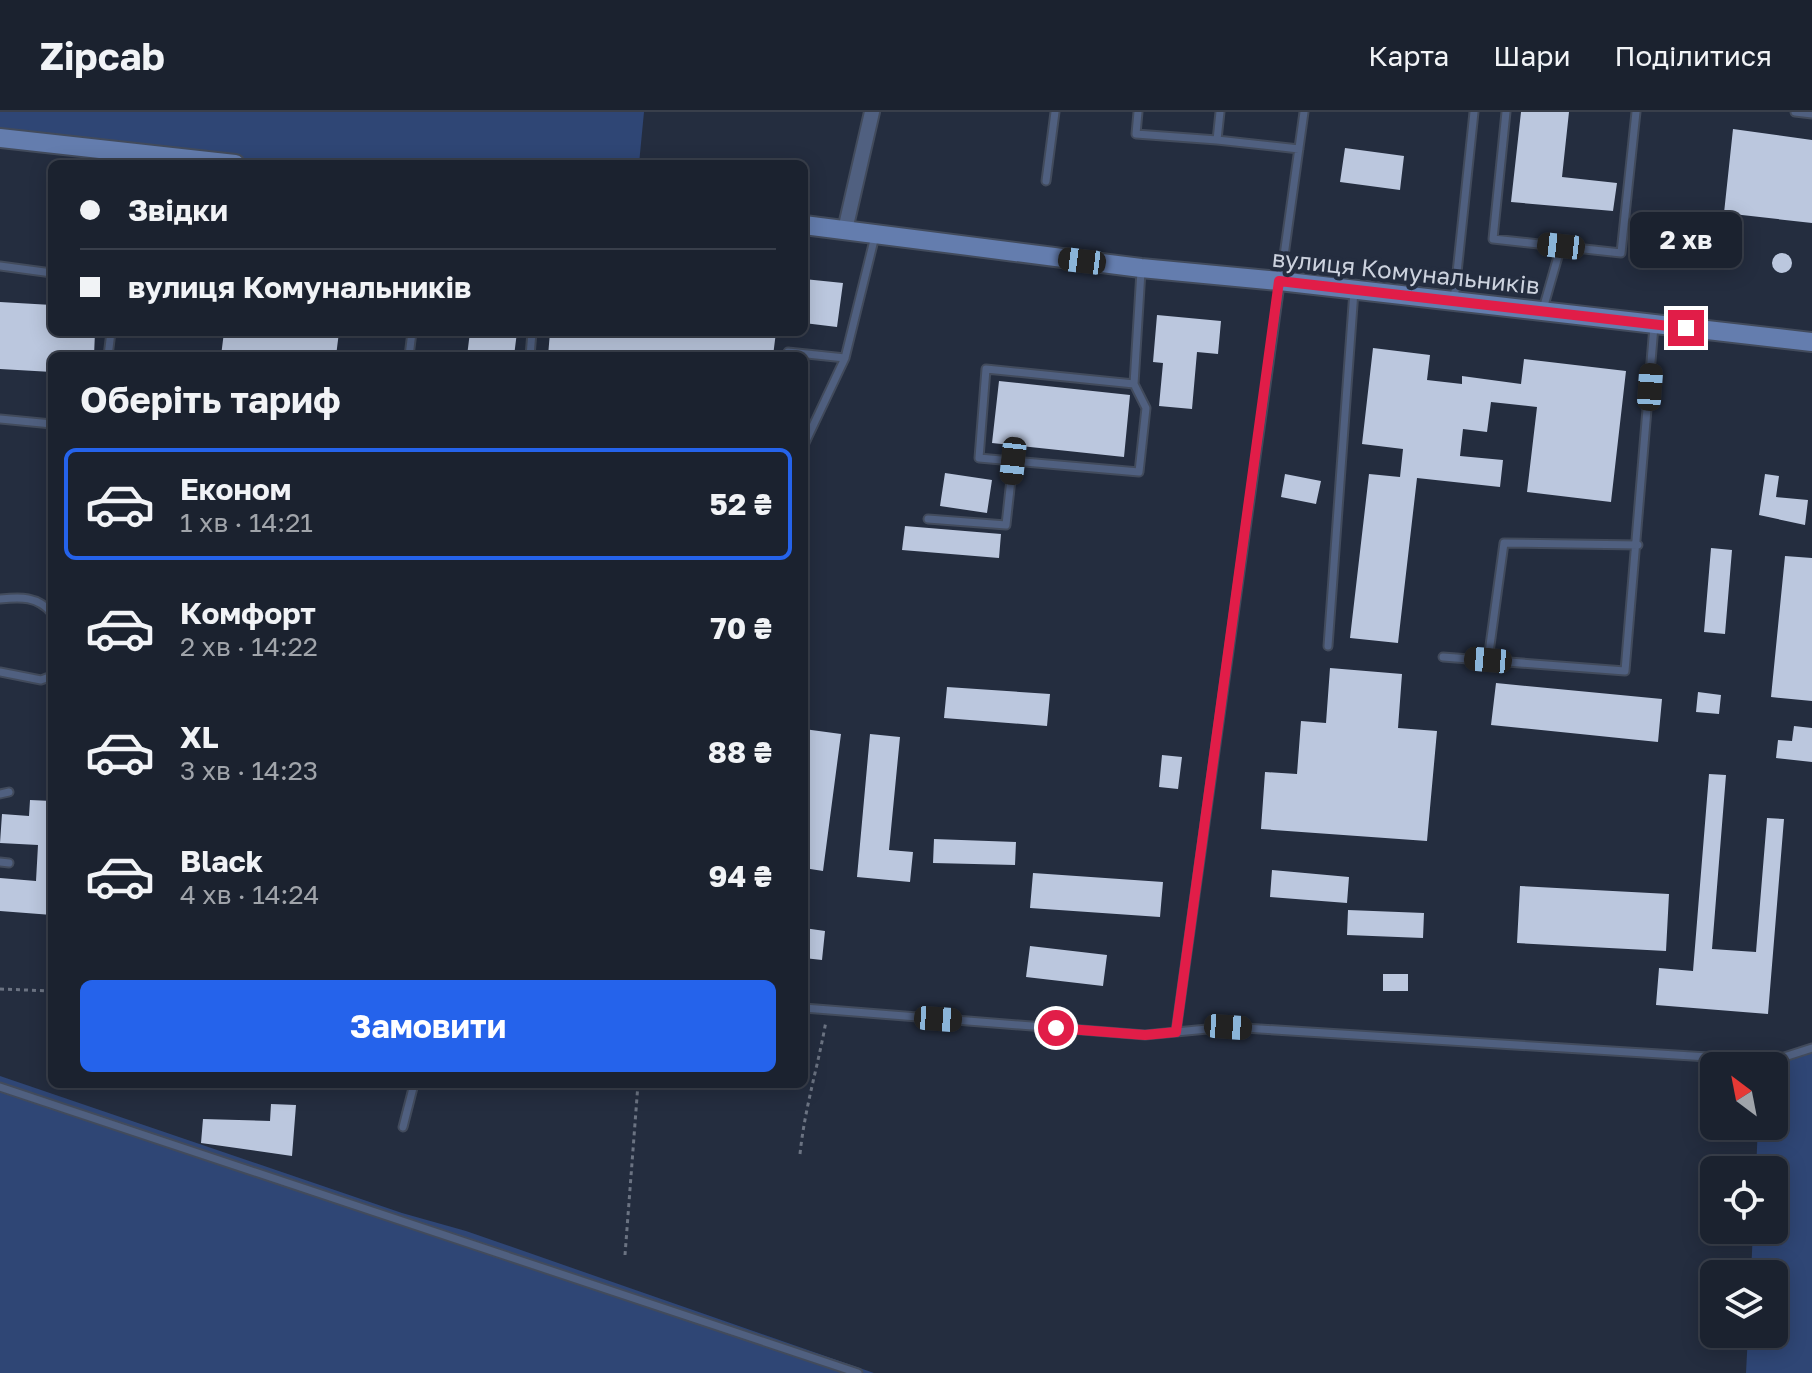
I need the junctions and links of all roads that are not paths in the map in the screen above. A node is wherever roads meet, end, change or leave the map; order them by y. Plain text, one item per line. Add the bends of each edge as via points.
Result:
1 (872, 112) edge
2 (1055, 112) edge
3 (1138, 112) edge
4 (1220, 112) edge
5 (1304, 112) edge
6 (1474, 112) edge
7 (1506, 112) edge
8 (1636, 112) edge
9 (1795, 112) edge
10 (1812, 114) edge
11 (1217, 140) junction
12 (1, 142) edge
13 (1299, 149) junction
14 (192, 160) edge
15 (1046, 181) dead end
16 (808, 225) edge
17 (845, 230) junction
18 (875, 236) junction
19 (1561, 246) junction
20 (0, 266) edge
21 (1141, 268) junction
22 (48, 272) edge
23 (1279, 281) junction
24 (1354, 291) junction
25 (1453, 303) junction
26 (1543, 311) junction
27 (1654, 324) junction
28 (1812, 342) edge
29 (808, 354) edge
30 (845, 358) junction
31 (1134, 384) junction
32 (0, 419) edge
33 (48, 424) edge
34 (808, 437) edge
35 (1013, 461) junction
36 (928, 519) dead end
37 (1638, 545) junction
38 (0, 599) edge
39 (48, 611) edge
40 (1328, 646) dead end
41 (1443, 657) dead end
42 (1488, 660) junction
43 (0, 672) edge
44 (48, 677) edge
45 (808, 1008) edge
46 (1176, 1032) junction
47 (1812, 1048) edge
48 (0, 1087) edge
49 (413, 1088) edge
50 (403, 1127) dead end
51 (858, 1373) edge

1 - 17 street
2 - 15 lane
3 - 11 lane via 1136,134
4 - 11 lane
5 - 13 lane
6 - 25 lane
7 - 19 lane via 1493,239
8 - 19 lane via 1621,253
9 - 10 lane
11 - 13 lane
12 - 14 street
13 - 23 lane
16 - 17 street, вулиця Комунальників
17 - 18 street, вулиця Комунальників
18 - 21 street, вулиця Комунальників
18 - 30 lane
19 - 26 lane
20 - 22 lane
21 - 23 street, вулиця Комунальників
21 - 31 lane
23 - 24 street, вулиця Комунальників
23 - 46 lane
24 - 25 street, вулиця Комунальників
24 - 40 lane
25 - 26 street, вулиця Комунальників
26 - 27 street, вулиця Комунальників
27 - 28 street, вулиця Комунальників
27 - 37 lane
29 - 30 lane
30 - 34 lane
31 - 35 lane via 1146,408 1139,472
31 - 35 lane via 986,369 979,458
32 - 33 lane
35 - 36 lane via 1006,525
37 - 42 lane via 1504,543
37 - 42 lane via 1625,671
38 - 39 lane via 26,597
41 - 42 lane
43 - 44 lane
45 - 46 lane via 1145,1035
46 - 47 lane via 1228,1027 1772,1061
48 - 51 lane
49 - 50 lane

